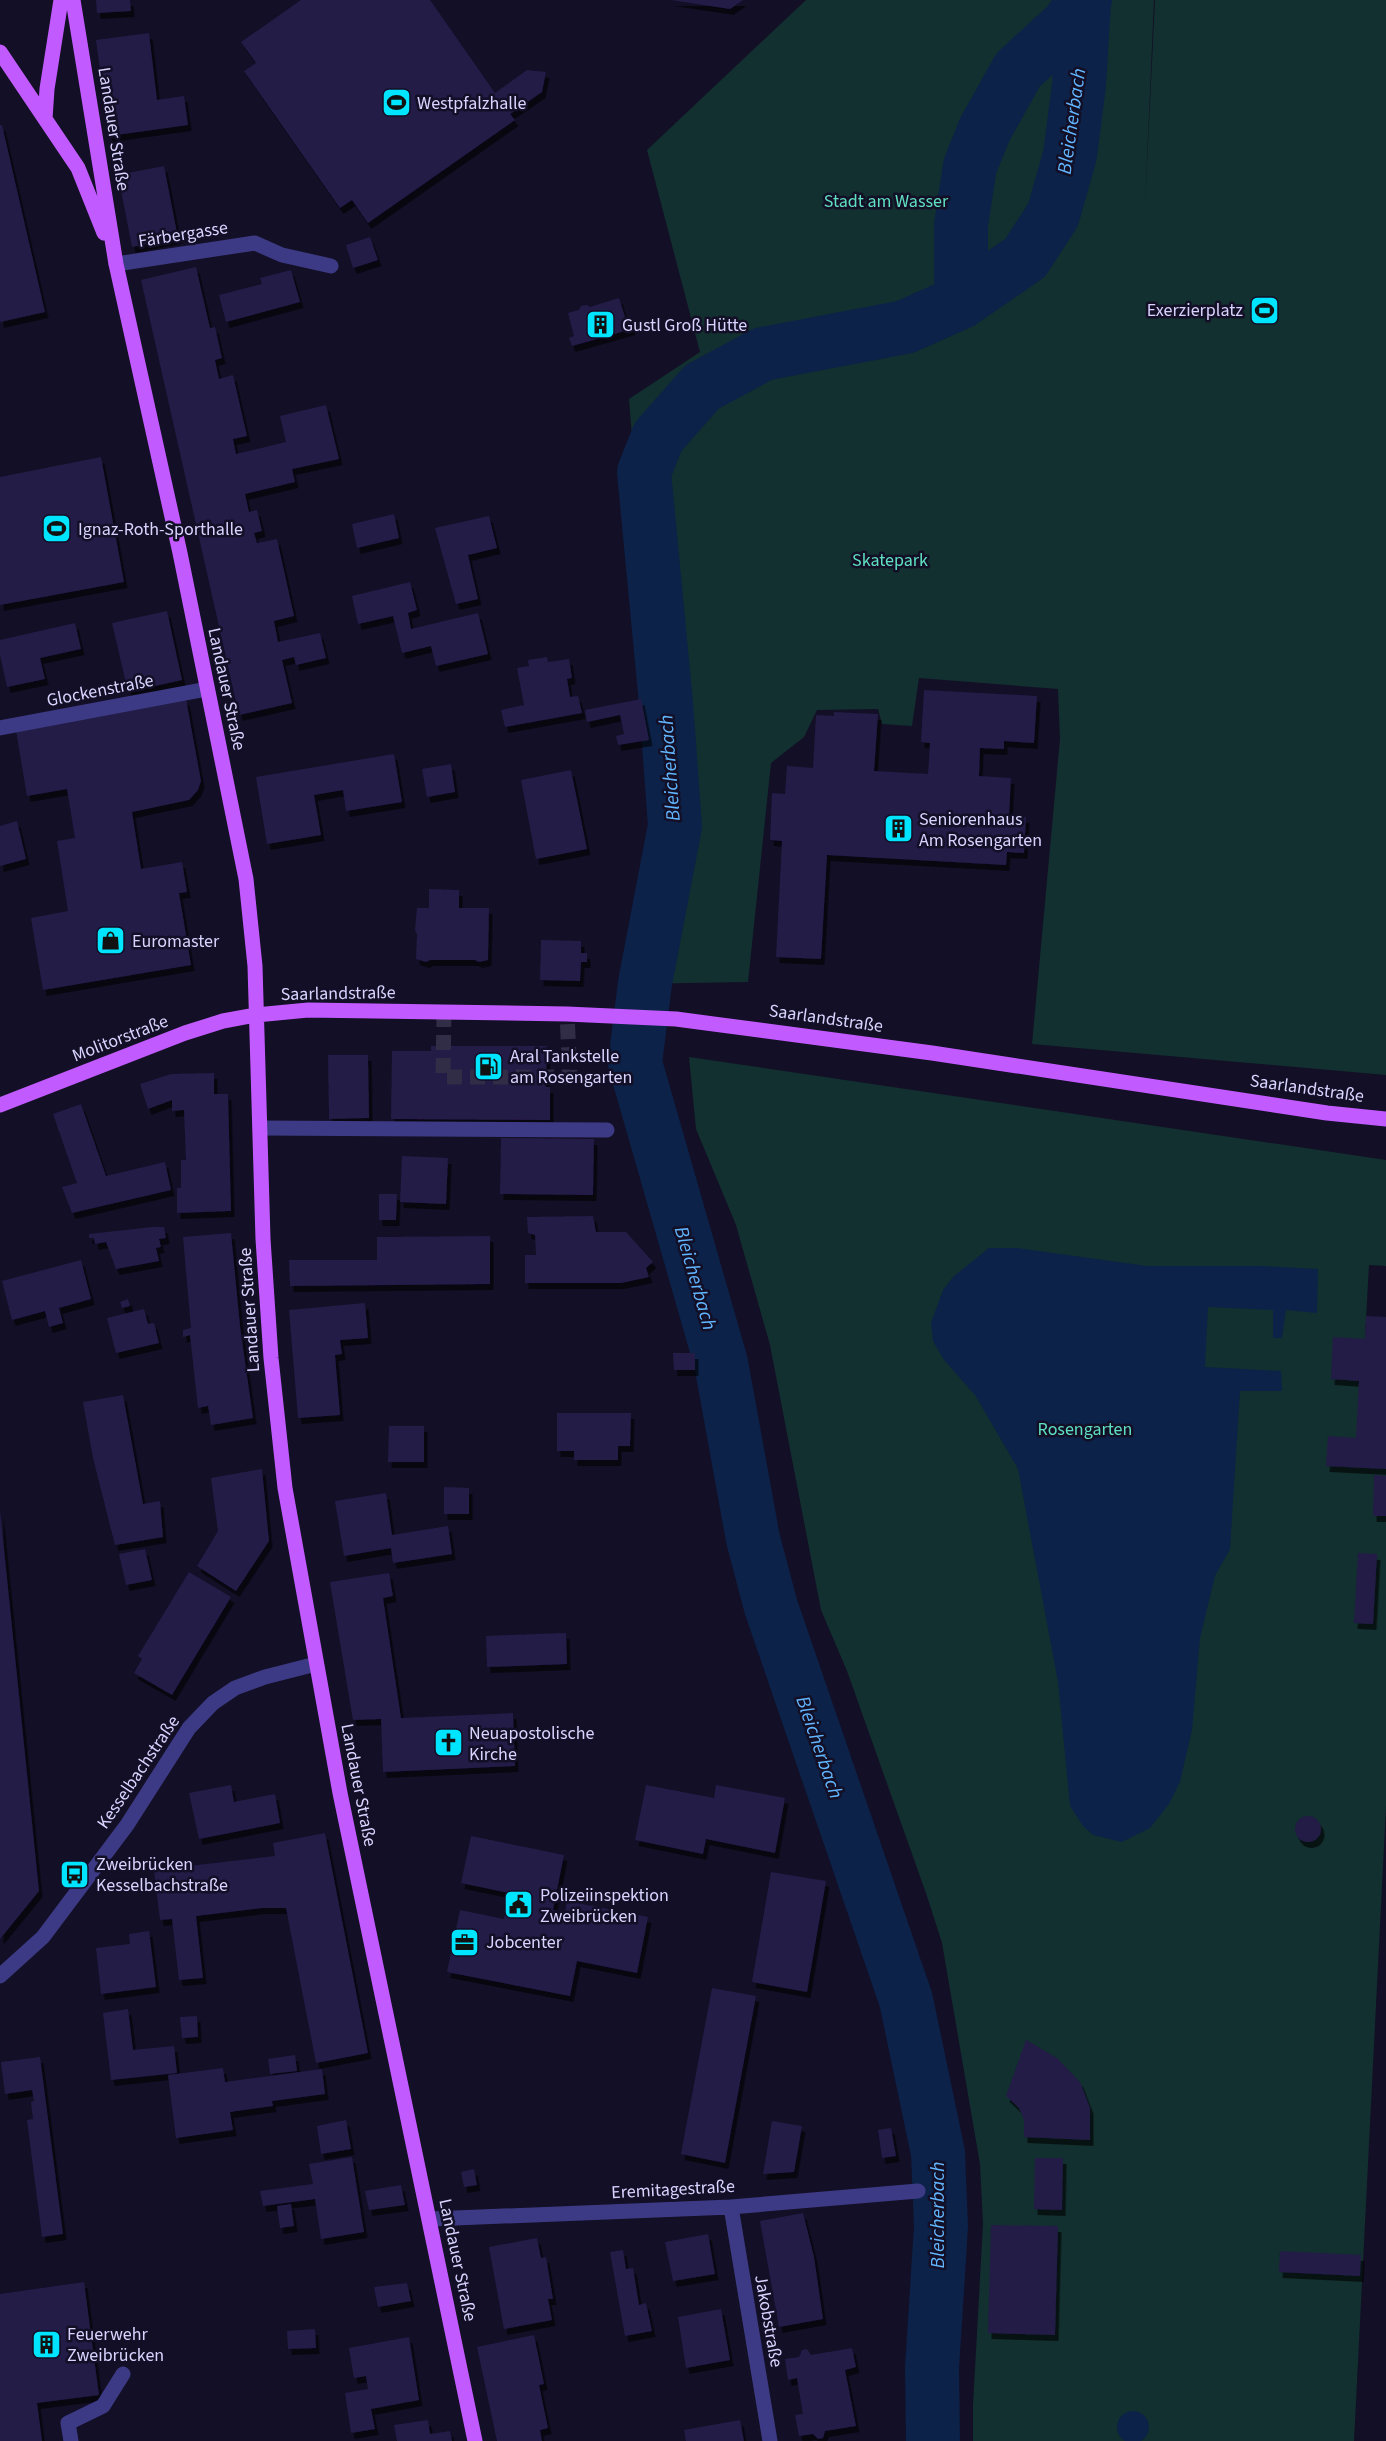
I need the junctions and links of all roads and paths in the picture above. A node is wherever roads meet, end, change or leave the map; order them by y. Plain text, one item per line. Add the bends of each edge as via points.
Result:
1 (61, 0) edge
2 (73, 0) edge
3 (0, 52) edge
4 (45, 118) junction
5 (116, 264) junction
6 (331, 266) dead end
7 (207, 689) junction
8 (0, 728) edge
9 (256, 1015) junction
10 (0, 1105) edge
11 (1386, 1119) edge
12 (260, 1128) junction
13 (607, 1130) dead end
14 (316, 1664) junction
15 (0, 1976) edge
16 (918, 2191) dead end
17 (730, 2207) junction
18 (430, 2220) junction
19 (123, 2374) dead end
20 (71, 2441) edge
21 (475, 2441) edge
22 (770, 2441) edge

1 - 4 main road
2 - 5 main road, Landauer Straße
3 - 4 main road, Landauer Straße
4 - 5 main road, Landauer Straße via 78,168
5 - 6 street, Färbergasse via 255,243 282,255
5 - 7 main road, Landauer Straße
7 - 8 street, Glockenstraße
7 - 9 main road, Landauer Straße via 246,879
9 - 10 main road, Molitorstraße via 185,1033
9 - 11 main road, Saarlandstraße via 308,1010 657,1018 747,1027
9 - 12 main road, Landauer Straße
12 - 13 street
12 - 14 main road, Landauer Straße via 272,1370 285,1488
14 - 15 street, Kesselbachstraße via 235,1688 213,1703 189,1728 127,1825 43,1937
14 - 18 main road, Landauer Straße
16 - 17 street, Eremitagestraße
17 - 18 street, Eremitagestraße
17 - 22 street, Jakobstraße
18 - 21 main road, Landauer Straße
19 - 20 street via 104,2406 68,2423

